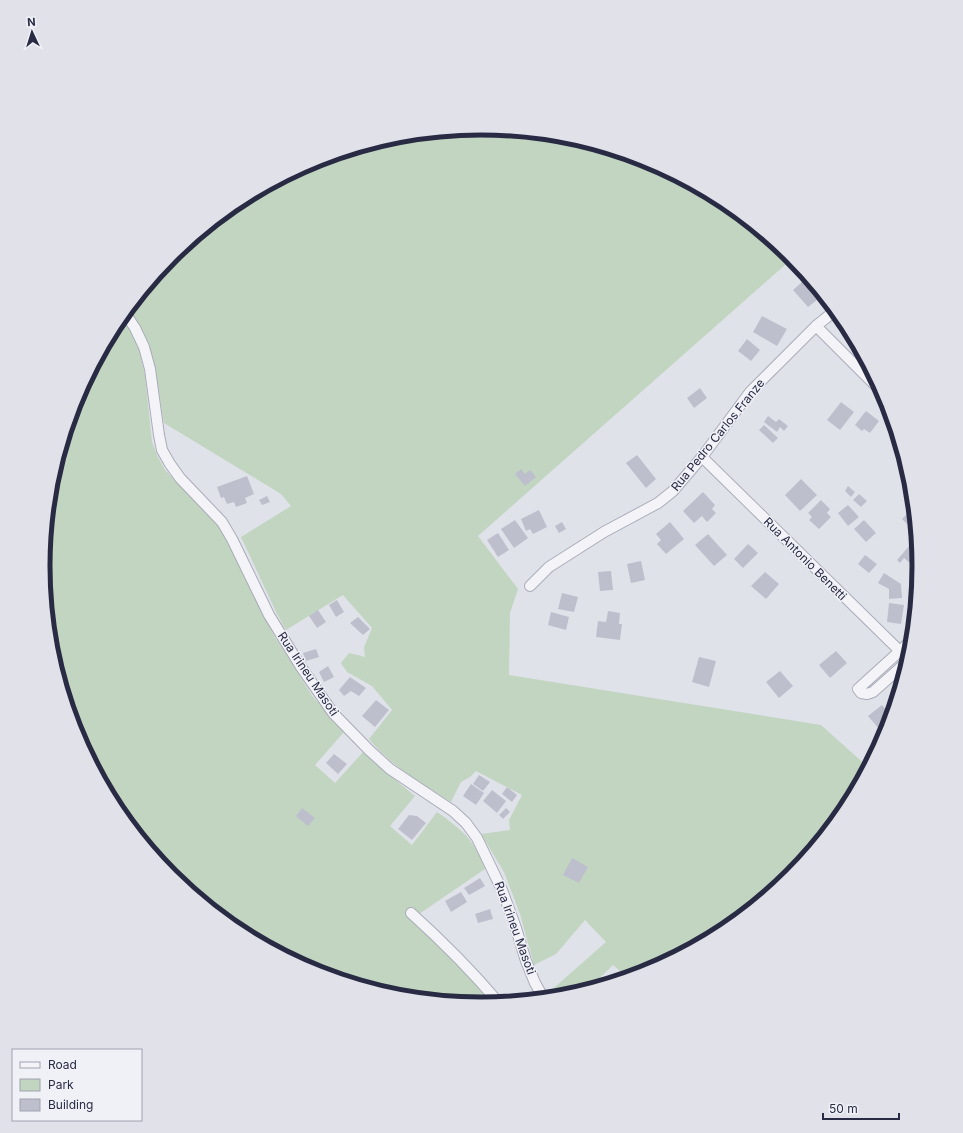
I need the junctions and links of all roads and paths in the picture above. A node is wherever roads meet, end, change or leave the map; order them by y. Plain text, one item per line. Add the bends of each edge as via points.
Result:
1 (831, 314) edge
2 (129, 319) edge
3 (816, 326) junction
4 (871, 381) edge
5 (702, 457) junction
6 (530, 586) dead end
7 (906, 646) edge
8 (899, 652) junction
9 (904, 656) edge
10 (901, 667) edge
11 (411, 913) dead end
12 (541, 994) edge
13 (494, 998) edge

1 - 3 street, Rua Pedro Carlos Franze
2 - 12 street, Rua Irineu Masoti via 144,347 150,369 162,450 170,464 222,522 269,615 301,667 334,713 390,769 453,811 477,838 502,890 526,961
3 - 4 street
3 - 5 street, Rua Pedro Carlos Franze via 750,392
5 - 6 street, Rua Pedro Carlos Franze via 673,491 658,503 604,532 549,567
5 - 8 street, Rua Antonio Benetti
7 - 8 street
8 - 9 street, Rua Antonio Benetti
8 - 10 street via 858,689 861,693 873,692
11 - 13 street via 443,942

